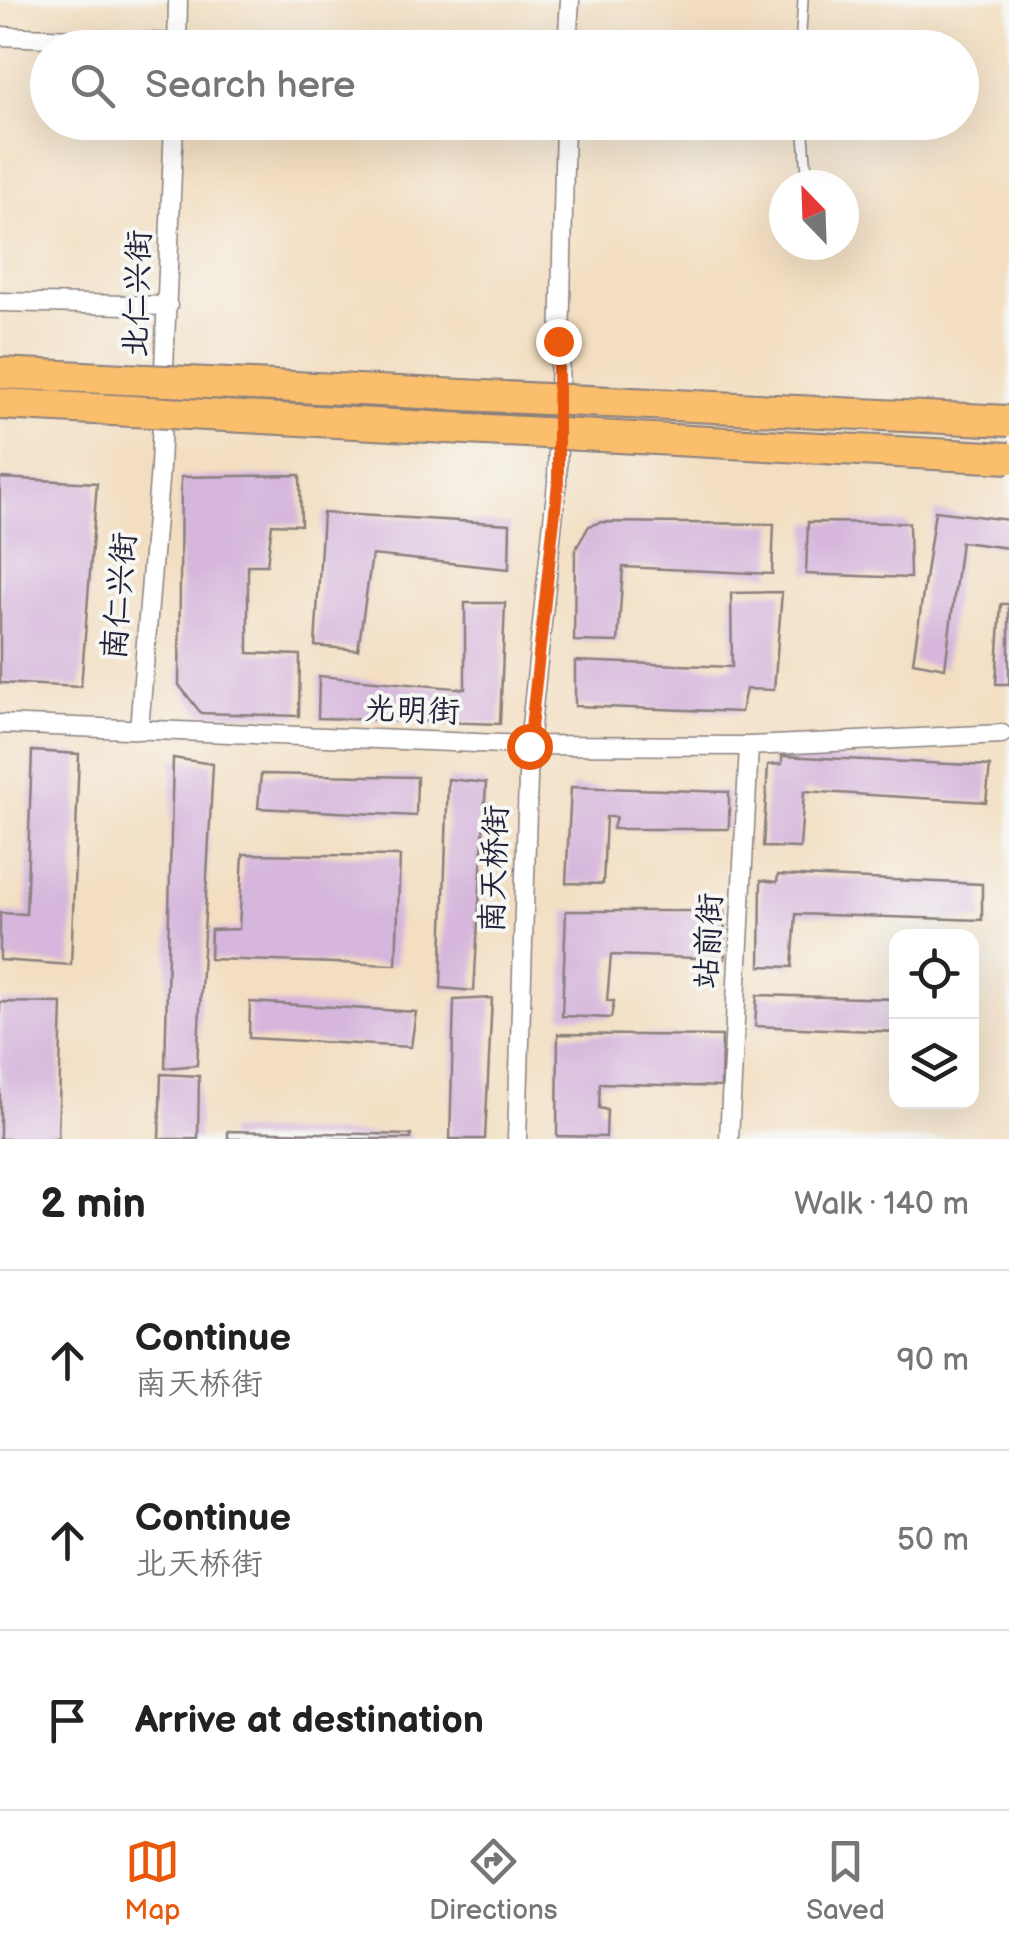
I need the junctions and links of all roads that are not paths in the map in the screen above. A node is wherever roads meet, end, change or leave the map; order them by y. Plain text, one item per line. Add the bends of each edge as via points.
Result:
1 (178, 0) edge
2 (570, 0) edge
3 (803, 0) edge
4 (177, 30) edge
5 (568, 30) edge
6 (801, 30) edge
7 (0, 36) edge
8 (30, 38) edge
9 (173, 140) edge
10 (564, 140) edge
11 (804, 140) edge
12 (807, 170) edge
13 (0, 302) edge
14 (168, 306) junction
15 (0, 372) edge
16 (0, 404) edge
17 (1009, 420) edge
18 (1009, 458) edge
19 (160, 467) joint
20 (0, 724) edge
21 (139, 730) junction
22 (1002, 734) dead end
23 (529, 746) junction
24 (749, 746) junction
25 (517, 1139) edge
26 (729, 1139) edge

1 - 4 street
2 - 5 street
3 - 6 lane
7 - 8 street
9 - 14 street, 北仁兴街
10 - 23 street, 南天桥街 via 558,483
11 - 12 lane
13 - 14 street
14 - 19 street, 北仁兴街
15 - 17 main road, bridge
16 - 18 main road, bridge
19 - 21 street, 南仁兴街
20 - 21 street, 光明街
21 - 23 street, 光明街
22 - 24 street, 光明街
23 - 24 street, 光明街
23 - 25 street, 南天桥街
24 - 26 street, 站前街

